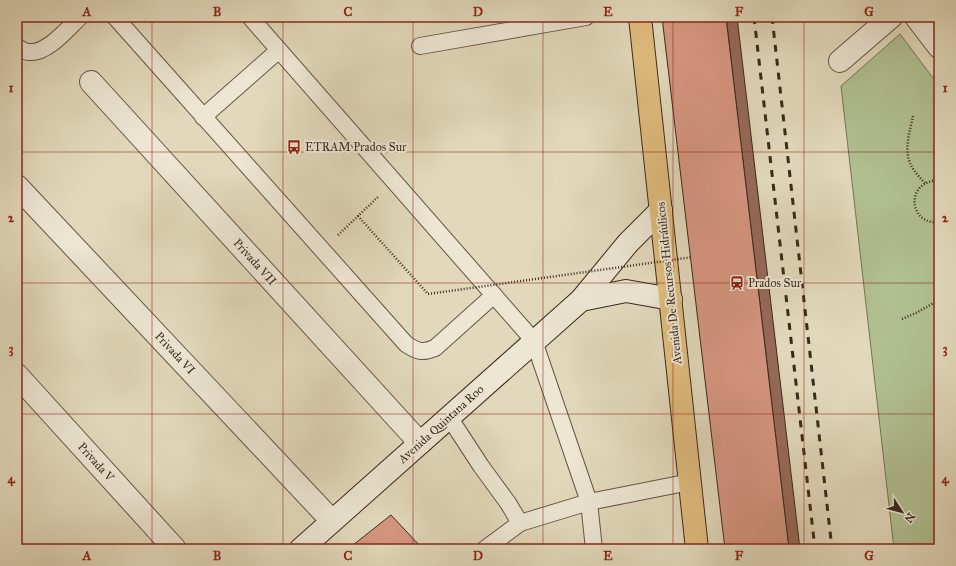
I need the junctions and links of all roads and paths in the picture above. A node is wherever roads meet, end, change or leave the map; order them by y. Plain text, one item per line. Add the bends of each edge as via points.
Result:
1 (80, 17) edge
2 (115, 17) edge
3 (250, 17) edge
4 (586, 17) edge
5 (640, 17) edge
6 (891, 17) edge
7 (916, 17) edge
8 (420, 46) dead end
9 (17, 47) edge
10 (939, 47) edge
11 (279, 50) junction
12 (840, 61) dead end
13 (90, 82) dead end
14 (913, 116) dead end
15 (203, 117) junction
16 (939, 180) edge
17 (395, 183) junction
18 (925, 183) junction
19 (17, 186) edge
20 (661, 210) junction
21 (358, 216) junction
22 (939, 222) edge
23 (321, 250) junction
24 (694, 257) edge
25 (939, 280) edge
26 (939, 292) edge
27 (494, 295) junction
28 (671, 299) junction
29 (581, 300) junction
30 (939, 300) edge
31 (902, 318) dead end
32 (534, 341) junction
33 (17, 375) edge
34 (449, 417) junction
35 (420, 443) junction
36 (690, 482) junction
37 (589, 502) junction
38 (332, 520) junction
39 (520, 523) junction
40 (175, 549) edge
41 (300, 549) edge
42 (485, 549) edge
43 (594, 549) edge
44 (697, 549) edge

1 - 9 lane via 41,51 28,52
2 - 15 lane
3 - 11 lane
4 - 8 lane
5 - 20 main road, Avenida De Recursos Hidráulicos
6 - 12 street
7 - 10 street
11 - 15 lane
11 - 17 lane
13 - 35 street, Privada VII
14 - 18 path via 908,147 909,161
15 - 23 lane
16 - 18 path
17 - 21 path
17 - 27 lane
18 - 22 path via 916,194 915,208 923,219
19 - 38 street, Privada VI
20 - 28 main road, Avenida De Recursos Hidráulicos
20 - 29 street, Avenida Quintana Roo via 628,243
21 - 23 path
21 - 24 path, bridge via 428,294
23 - 27 lane via 406,344 415,350 425,352 435,348
25 - 26 path
27 - 32 lane
28 - 29 street, Avenida Quintana Roo via 626,291
28 - 36 main road, Avenida De Recursos Hidráulicos
29 - 32 street, Avenida Quintana Roo
30 - 31 path
32 - 34 street, Avenida Quintana Roo
32 - 37 lane
33 - 40 street, Privada V
34 - 35 street, Avenida Quintana Roo
34 - 39 lane
35 - 38 street, Avenida Quintana Roo
36 - 37 lane
36 - 44 main road, Avenida De Recursos Hidráulicos
37 - 39 lane
37 - 43 lane
38 - 41 street, Avenida Quintana Roo
39 - 42 lane

